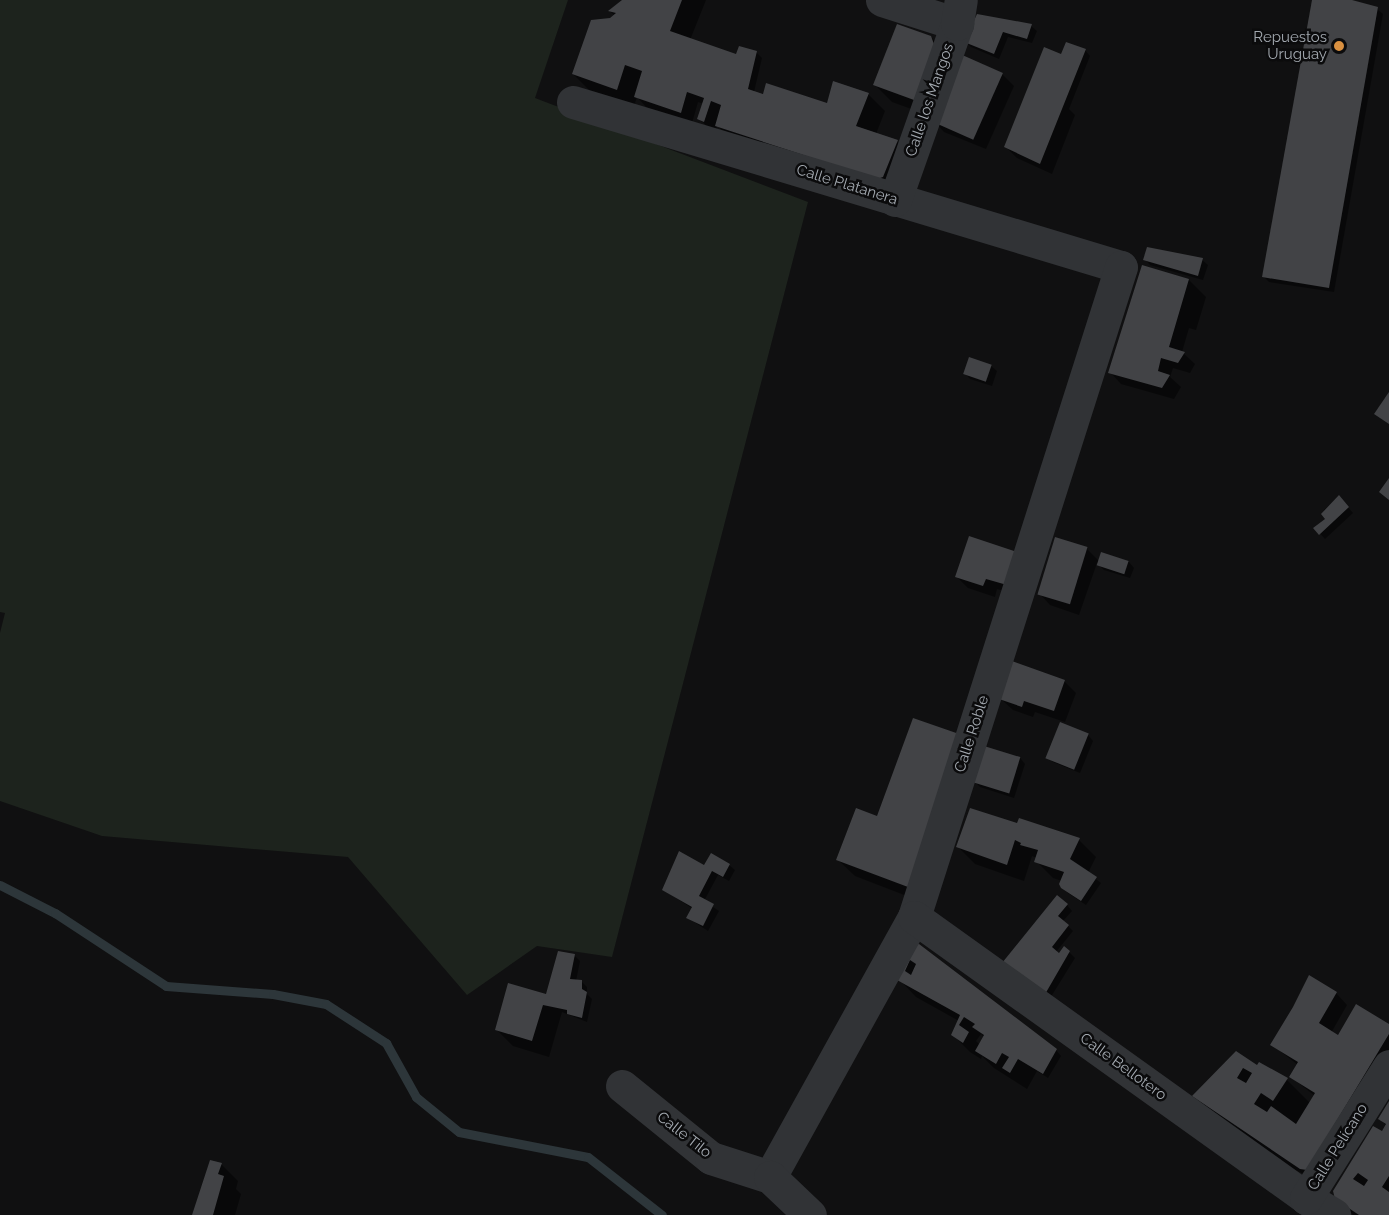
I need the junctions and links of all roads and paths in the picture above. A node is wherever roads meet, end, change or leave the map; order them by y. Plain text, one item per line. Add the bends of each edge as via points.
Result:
1 (882, 0) edge
2 (959, 12) edge
3 (573, 102) dead end
4 (896, 200) junction
5 (1121, 267) joint
6 (914, 917) junction
7 (1389, 1066) edge
8 (622, 1086) dead end
9 (770, 1177) junction
10 (1320, 1207) edge
11 (810, 1215) edge

1 - 2 street
2 - 4 street, Calle los Mangos
3 - 4 street, Calle Platanera
4 - 5 street, Calle Platanera
5 - 6 street, Calle Roble
6 - 9 street, Calle Roble
6 - 10 street, Calle Bellotero
7 - 10 street, Calle Pelícano
8 - 9 street, Calle Tilo via 711,1158
9 - 11 street, Calle Tilo

